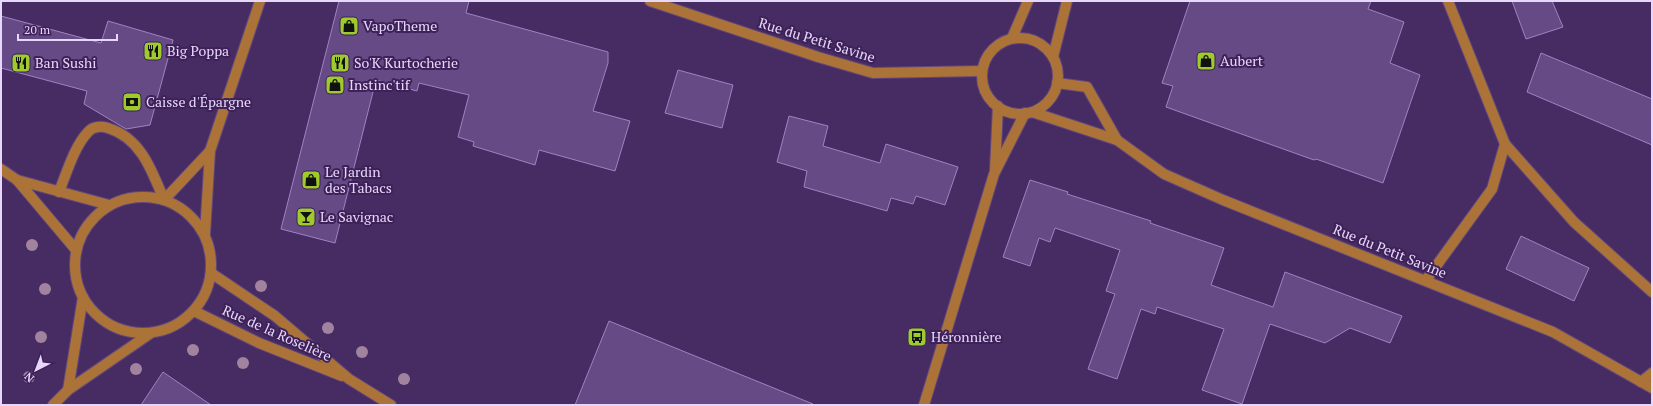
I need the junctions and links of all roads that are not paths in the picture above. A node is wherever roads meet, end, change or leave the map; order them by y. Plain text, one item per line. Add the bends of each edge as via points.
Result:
1 (260, 1) edge
2 (650, 1) edge
3 (1028, 1) edge
4 (1067, 1) edge
5 (1448, 1) edge
6 (1012, 38) junction
7 (1053, 57) junction
8 (982, 71) junction
9 (1057, 83) junction
10 (998, 106) junction
11 (1029, 113) junction
12 (1117, 140) junction
13 (1505, 144) junction
14 (210, 151) junction
15 (1, 169) edge
16 (994, 174) junction
17 (17, 180) junction
18 (59, 192) junction
19 (164, 200) junction
20 (109, 205) junction
21 (205, 234) junction
22 (76, 250) junction
23 (211, 274) junction
24 (1426, 280) junction
25 (1652, 292) edge
26 (83, 297) junction
27 (194, 311) junction
28 (150, 333) junction
29 (1652, 373) edge
30 (349, 379) junction
31 (1641, 382) junction
32 (1652, 388) edge
33 (68, 390) junction
34 (53, 405) edge
35 (391, 405) edge
36 (924, 405) edge

1 - 14 street
2 - 8 street, Rue du Petit Savine via 873,73
3 - 6 street
4 - 7 street
5 - 13 street
6 - 7 street via 1031,40 1043,46
6 - 8 street via 994,48 986,59
7 - 9 street via 1057,69
8 - 10 street via 983,85 989,97
9 - 11 street via 1048,101
9 - 12 street, Rue du Petit Savine via 1087,87
10 - 11 street, Rue du Petit Savine via 1012,113
10 - 16 street
11 - 12 street, Rue du Petit Savine
11 - 16 street
12 - 24 street, Rue du Petit Savine via 1164,174
13 - 24 street via 1492,189
13 - 25 street via 1574,222
14 - 19 street
14 - 21 street
15 - 17 street
16 - 36 street
17 - 18 street
17 - 22 street
18 - 19 street via 80,142 90,130 101,126 117,131 133,143 148,161
18 - 20 street
19 - 20 street via 146,196 127,198
19 - 21 street via 181,208 194,219
20 - 22 street via 94,217 82,232
21 - 23 street
22 - 26 street via 74,266
23 - 27 street via 205,293
23 - 30 street, Rue de la Roselière via 275,316
24 - 31 street, Rue du Petit Savine via 1554,332
26 - 28 street via 95,313 112,325 131,332
26 - 33 street
27 - 28 street via 182,322
27 - 30 street, Rue de la Roselière via 259,343
28 - 33 street
29 - 31 street
30 - 35 street, Rue de la Roselière
31 - 32 street, Rue du Petit Savine
33 - 34 street

